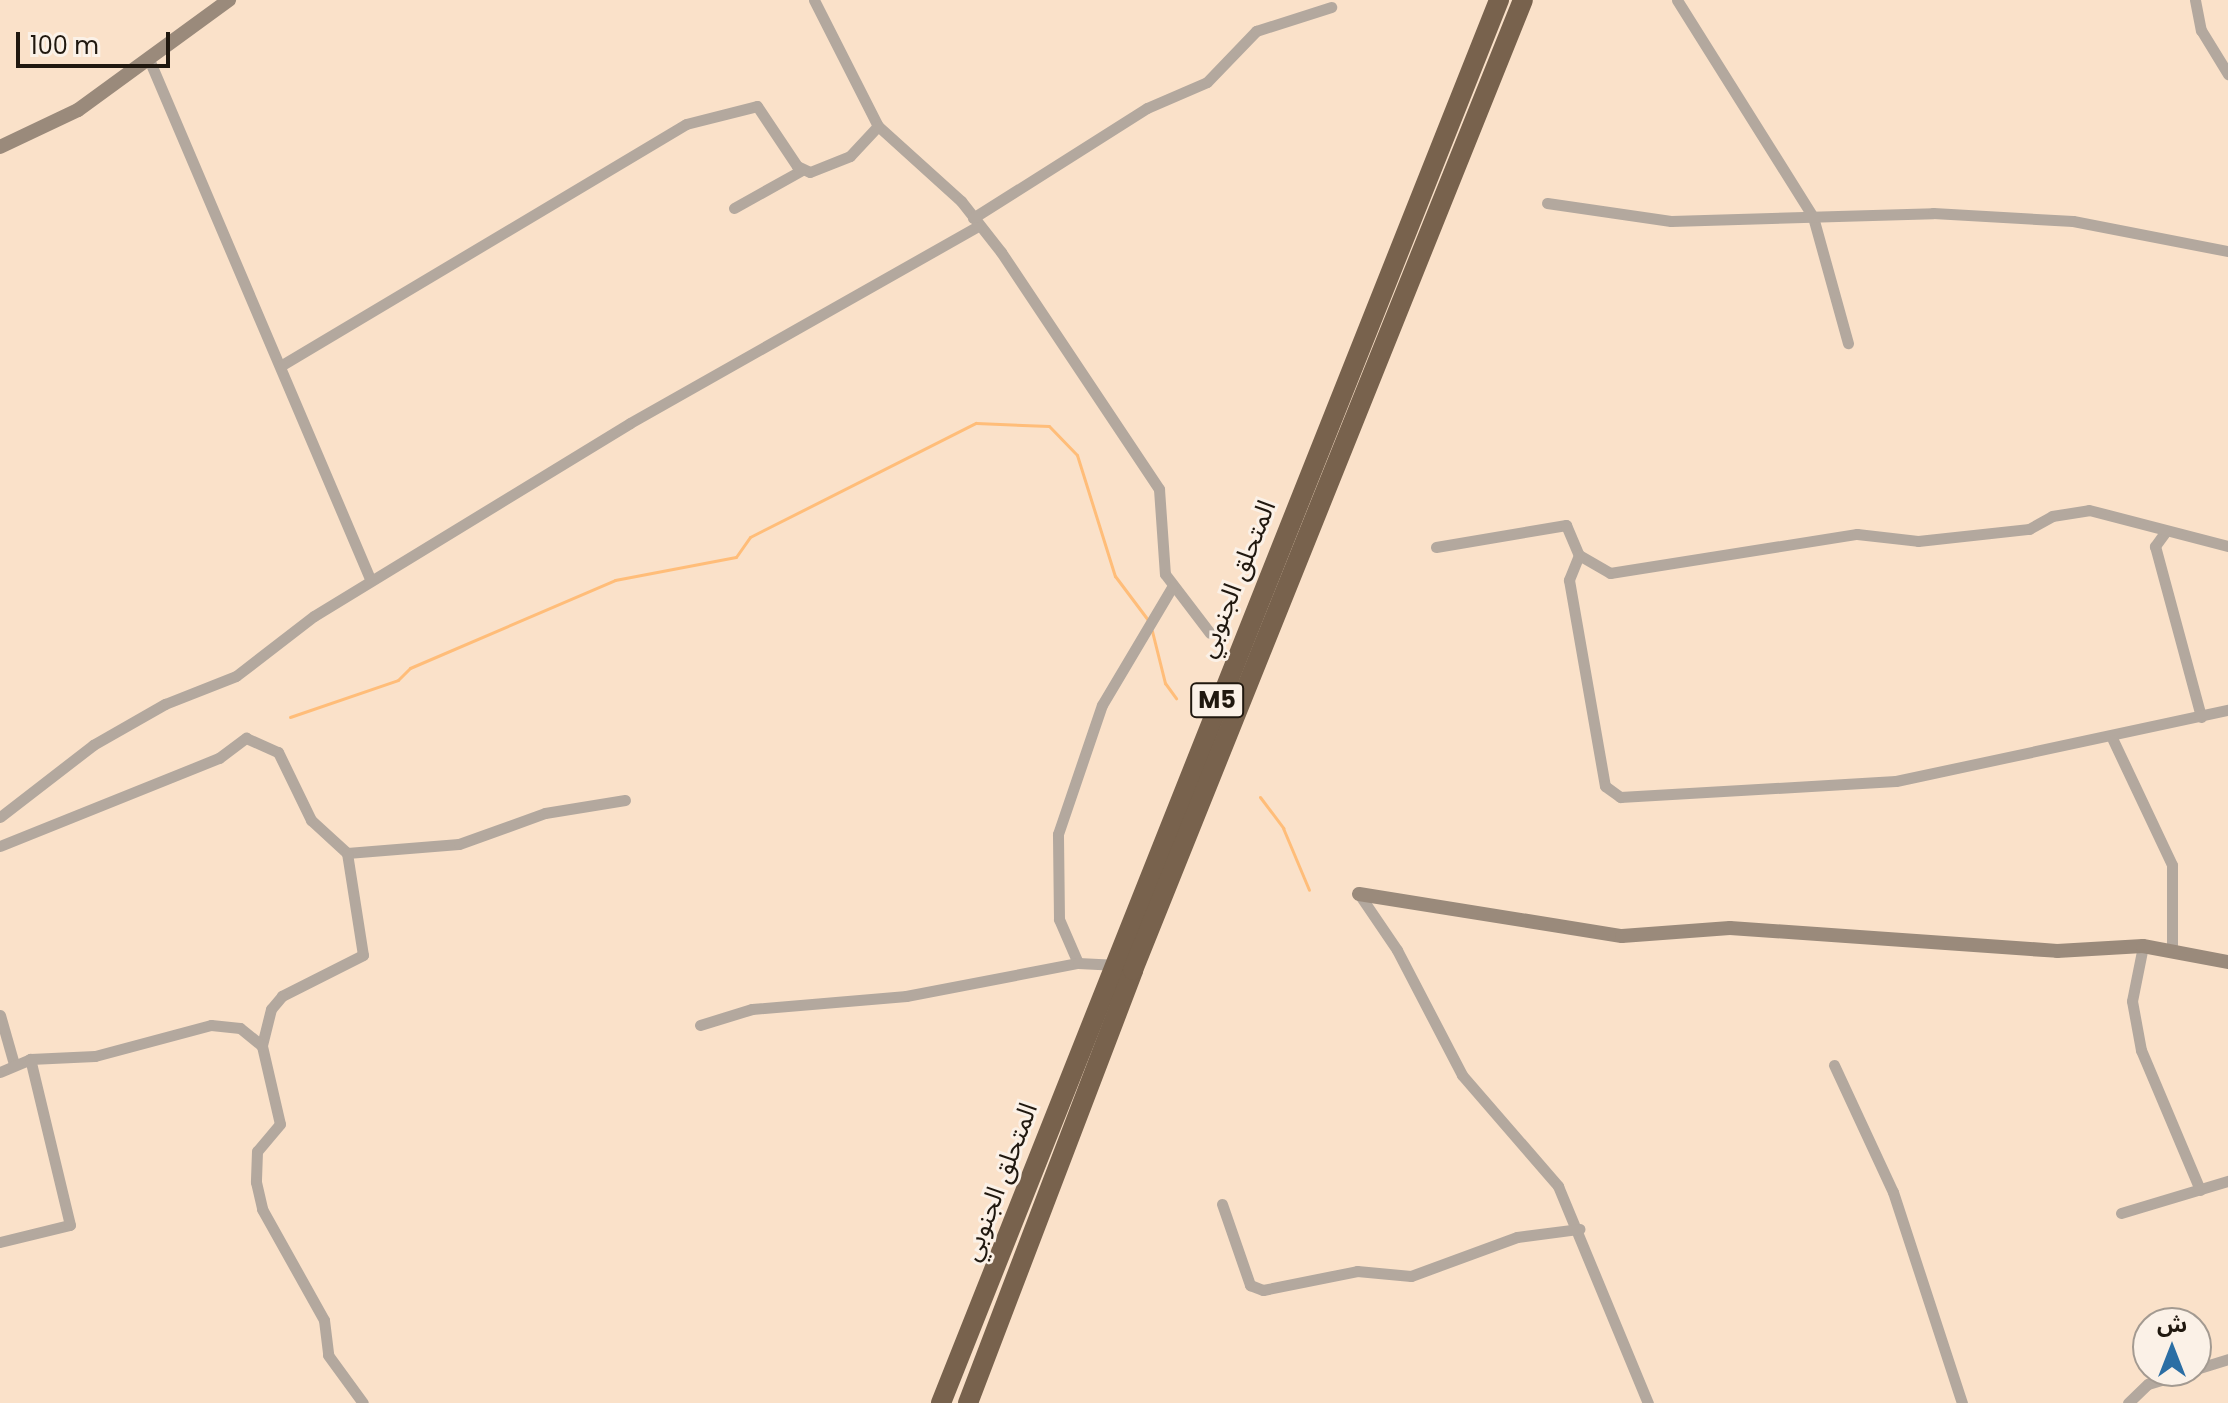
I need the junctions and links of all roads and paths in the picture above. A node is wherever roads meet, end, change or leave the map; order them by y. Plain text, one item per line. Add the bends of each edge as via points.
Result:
1 (229, 0) edge
2 (814, 0) edge
3 (1499, 0) edge
4 (1523, 0) edge
5 (1677, 0) edge
6 (2195, 0) edge
7 (1331, 7) dead end
8 (148, 57) junction
9 (2228, 74) edge
10 (878, 126) junction
11 (0, 147) edge
12 (802, 170) junction
13 (1547, 203) dead end
14 (734, 208) dead end
15 (1813, 217) junction
16 (974, 222) junction
17 (2228, 251) edge
18 (1848, 343) dead end
19 (282, 365) junction
20 (2166, 531) junction
21 (2228, 546) edge
22 (1436, 547) dead end
23 (1579, 555) junction
24 (371, 581) junction
25 (1172, 587) junction
26 (1210, 633) dead end
27 (2228, 710) edge
28 (2201, 717) junction
29 (2113, 740) junction
30 (625, 800) dead end
31 (0, 817) edge
32 (0, 846) edge
33 (347, 853) junction
34 (1359, 894) joint
35 (2143, 946) junction
36 (2172, 951) junction
37 (2228, 962) edge
38 (1078, 963) junction
39 (1113, 965) junction
40 (0, 1015) edge
41 (700, 1025) dead end
42 (262, 1046) junction
43 (30, 1059) junction
44 (14, 1064) junction
45 (1834, 1065) dead end
46 (0, 1072) edge
47 (2228, 1181) edge
48 (2200, 1190) junction
49 (1222, 1204) dead end
50 (2121, 1213) dead end
51 (1579, 1229) junction
52 (0, 1242) edge
53 (2145, 1387) edge
54 (363, 1403) edge
55 (941, 1403) edge
56 (968, 1403) edge
57 (1648, 1403) edge
58 (1962, 1403) edge
59 (2128, 1403) edge

1 - 8 street
2 - 10 street
3 - 39 highway, المتحلق الجنوبي / M5
4 - 56 highway, المتحلق الجنوبي / M5 via 1164,891
5 - 15 street
6 - 9 street via 2201,30
7 - 16 street via 1256,31 1207,82 1147,108
8 - 11 street via 78,110
8 - 19 street
10 - 12 street via 850,156 817,172
10 - 16 street
12 - 14 street
12 - 19 street via 757,106 709,116 638,150
13 - 15 street via 1671,221
15 - 17 street via 2073,221
15 - 18 street
16 - 24 street
16 - 25 street via 1064,341 1159,489 1160,549
19 - 24 street
20 - 21 street
20 - 23 street via 2089,510 2052,516 2029,529 1918,541 1857,534 1610,573
20 - 28 street via 2155,546
22 - 23 street via 1566,525
23 - 29 street via 1569,580 1605,786 1620,797 1896,781
24 - 31 street via 236,676 165,704 93,745
25 - 26 street
25 - 38 street via 1102,705 1058,834 1059,919
27 - 28 street
28 - 29 street
29 - 36 street via 2172,865
30 - 33 street via 545,813 459,844
32 - 33 street via 219,758 246,738 278,752 311,820
33 - 42 street via 363,955 282,996
34 - 35 street via 1622,936 1730,928 2057,951
34 - 51 street via 1397,950 1462,1075 1558,1186
35 - 36 street
35 - 48 street via 2132,1001 2141,1050
36 - 37 street
38 - 39 street
38 - 41 street via 906,996 752,1009
39 - 55 highway, المتحلق الجنوبي / M5
40 - 44 street
42 - 43 street via 240,1028 211,1025 95,1056
42 - 54 street via 280,1124 257,1151 258,1197 324,1320 328,1355
43 - 44 street
43 - 52 street via 70,1225
44 - 46 street
45 - 58 street via 1893,1192
47 - 48 street
48 - 50 street
49 - 51 street via 1250,1285 1263,1290 1357,1271 1411,1276 1517,1237
51 - 57 street
53 - 59 street

